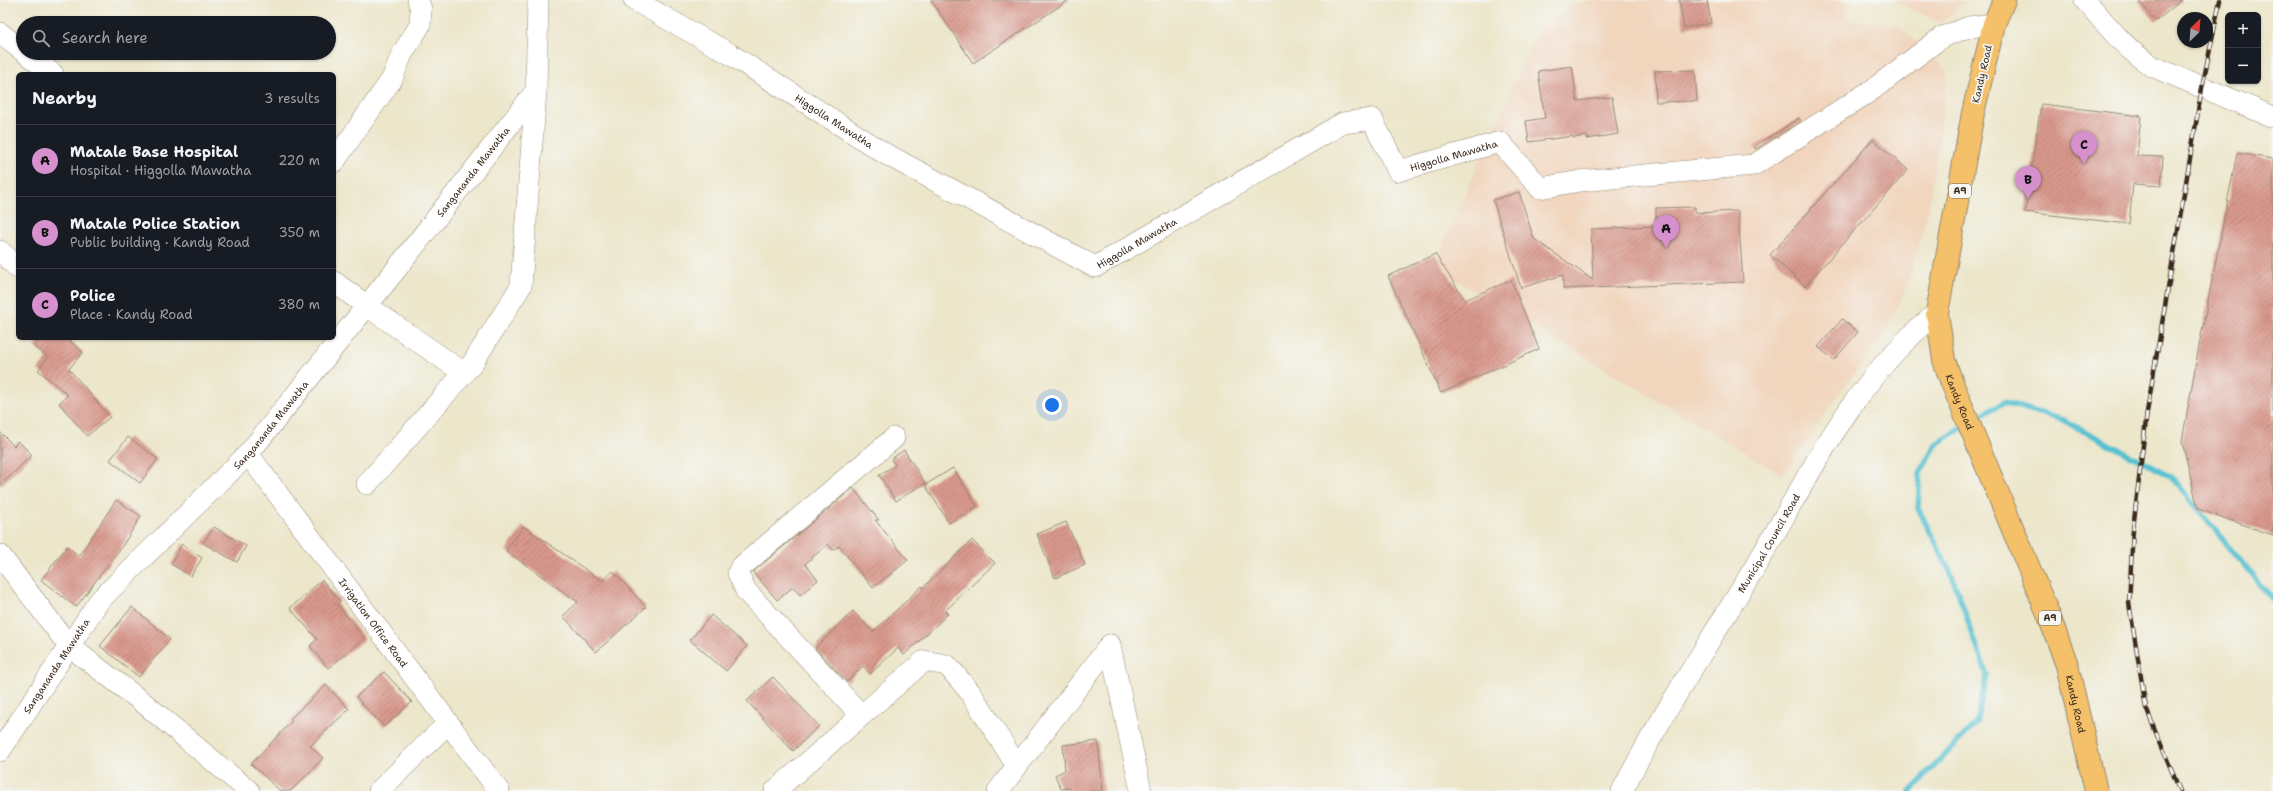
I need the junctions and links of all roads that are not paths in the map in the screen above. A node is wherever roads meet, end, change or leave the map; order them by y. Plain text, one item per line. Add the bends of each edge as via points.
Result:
1 (418, 0) edge
2 (538, 0) edge
3 (634, 0) edge
4 (2004, 0) edge
5 (2085, 0) edge
6 (1994, 24) junction
7 (0, 33) edge
8 (16, 46) edge
9 (35, 60) edge
10 (50, 72) edge
11 (536, 91) junction
12 (2273, 117) edge
13 (336, 159) edge
14 (0, 251) edge
15 (16, 266) edge
16 (336, 284) edge
17 (366, 306) junction
18 (1937, 313) junction
19 (464, 373) junction
20 (894, 438) dead end
21 (248, 454) junction
22 (367, 484) dead end
23 (0, 555) edge
24 (69, 646) junction
25 (861, 715) junction
26 (448, 723) junction
27 (0, 751) edge
28 (1017, 766) junction
29 (249, 791) edge
30 (379, 791) edge
31 (499, 791) edge
32 (776, 791) edge
33 (998, 791) edge
34 (1141, 791) edge
35 (1622, 791) edge
36 (2096, 791) edge

1 - 13 street via 421,9 420,25 402,54 392,79
2 - 11 street
3 - 6 street, Higgolla Mawatha via 730,54 884,153 1095,268 1343,123 1372,119 1398,171 1500,142 1540,188 1580,181 1754,165 1872,90 1942,36 1969,27
4 - 6 highway, Kandy Road / A9
5 - 12 street via 2122,43 2152,66
6 - 18 highway, Kandy Road / A9 via 1973,113
7 - 8 street
9 - 10 street
11 - 17 street, Sangananda Mawatha
11 - 19 street via 521,286
14 - 15 street
16 - 17 street
17 - 19 street
17 - 21 street, Sangananda Mawatha
18 - 35 street, Municipal Council Road via 1916,330 1873,374 1827,441 1654,731
18 - 36 highway, Kandy Road / A9 via 1944,360 1952,383 2028,560 2067,666
19 - 22 street
20 - 25 street via 741,567 738,573 746,591
21 - 24 street, Sangananda Mawatha via 99,601
21 - 26 street, Irrigation Office Road
23 - 24 street
24 - 27 street, Sangananda Mawatha
24 - 29 street via 145,704
25 - 28 street via 924,661 947,665 970,692
25 - 32 street
26 - 30 street
26 - 31 street, Irrigation Office Road
28 - 33 street
28 - 34 street via 1110,645

